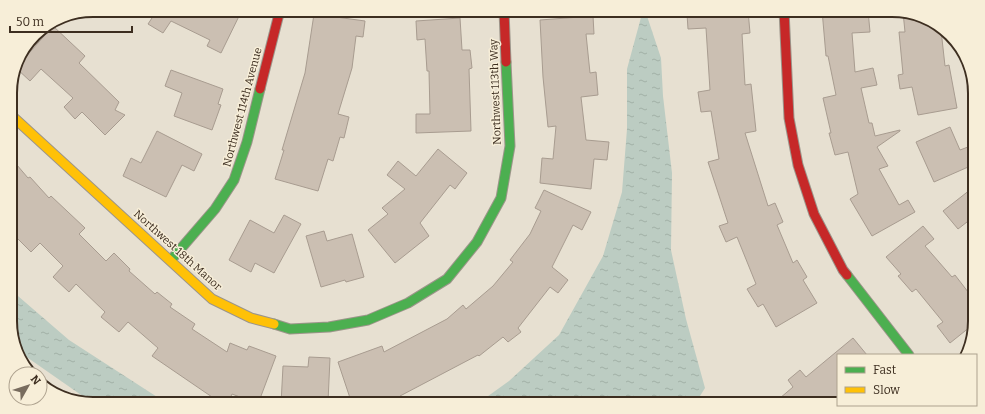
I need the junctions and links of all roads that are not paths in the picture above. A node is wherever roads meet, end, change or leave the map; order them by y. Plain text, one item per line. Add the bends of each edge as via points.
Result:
1 (278, 17) edge
2 (504, 17) edge
3 (784, 17) edge
4 (17, 120) edge
5 (171, 260) junction
6 (408, 303) joint
7 (908, 354) edge

1 - 5 street, Northwest 114th Avenue via 248,142 234,180 215,209
2 - 6 street, Northwest 113th Way via 510,146 500,198 477,242 447,279
3 - 7 street via 789,118 798,165 814,214 843,270
4 - 5 street, Northwest 18th Manor
5 - 6 street, Northwest 18th Manor via 212,299 251,318 290,329 329,327 368,320

